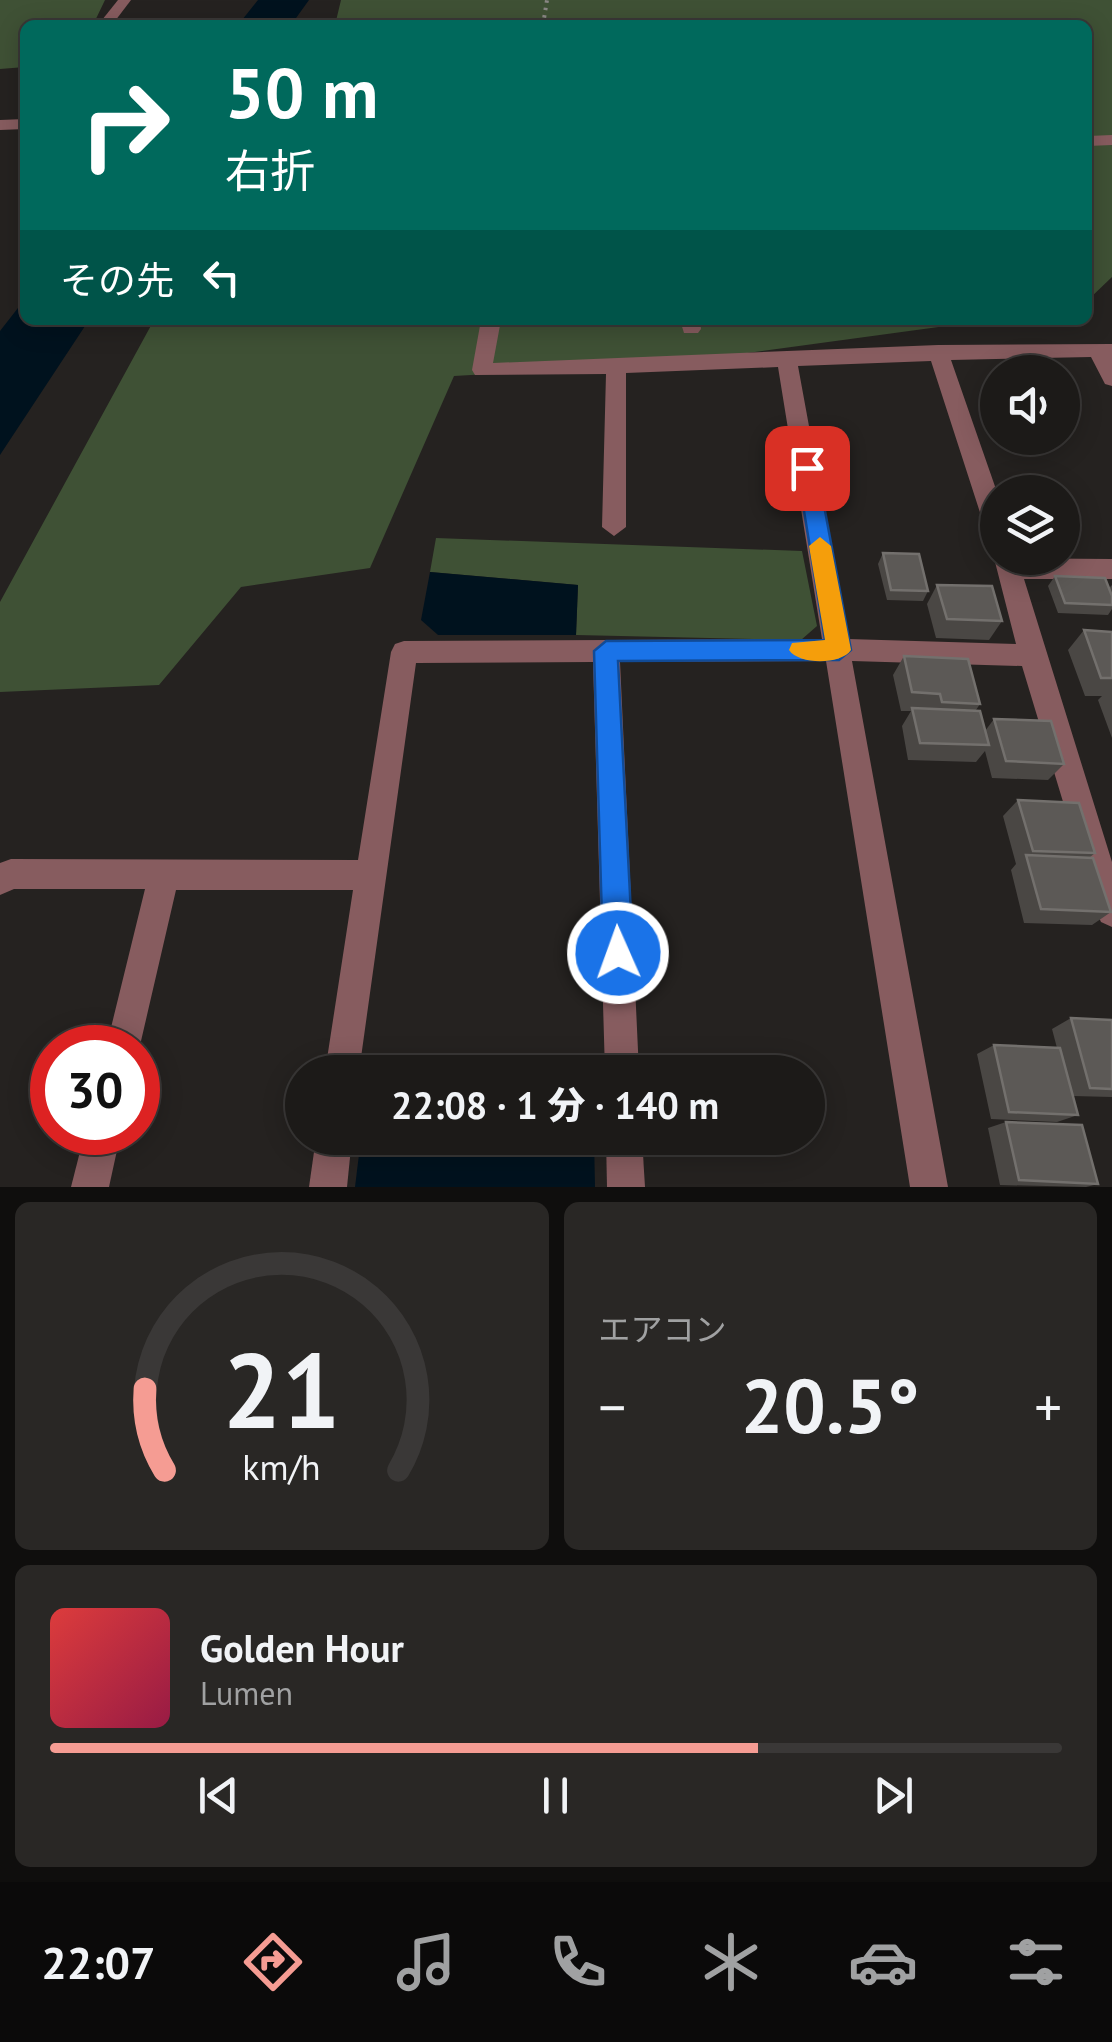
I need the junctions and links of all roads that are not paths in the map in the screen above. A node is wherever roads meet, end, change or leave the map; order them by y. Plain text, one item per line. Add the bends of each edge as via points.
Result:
1 (125, 0) edge
2 (110, 20) edge
3 (490, 325) edge
4 (1105, 350) edge
5 (938, 351) junction
6 (787, 359) junction
7 (616, 369) junction
8 (1112, 380) edge
9 (980, 477) edge
10 (614, 527) dead end
11 (1080, 567) edge
12 (1112, 568) edge
13 (1011, 575) edge
14 (839, 650) junction
15 (606, 651) junction
16 (1032, 655) junction
17 (164, 875) junction
18 (369, 875) junction
19 (0, 880) edge
20 (1112, 911) edge
21 (128, 1025) edge
22 (344, 1055) edge
23 (621, 1055) edge
24 (98, 1155) edge
25 (332, 1155) edge
26 (625, 1155) edge
27 (90, 1187) edge
28 (328, 1187) edge
29 (626, 1187) edge
30 (928, 1187) edge

1 - 2 street
3 - 7 street via 482,370
4 - 5 street
4 - 8 street
5 - 6 street
5 - 9 street
6 - 7 street
6 - 14 street
7 - 10 street
11 - 12 street
13 - 16 street
14 - 15 street
14 - 16 street
14 - 30 street
15 - 18 street via 404,652
15 - 23 street
16 - 20 street
17 - 18 street
17 - 19 street via 11,874
17 - 21 street
18 - 22 street
24 - 27 street
25 - 28 street
26 - 29 street

